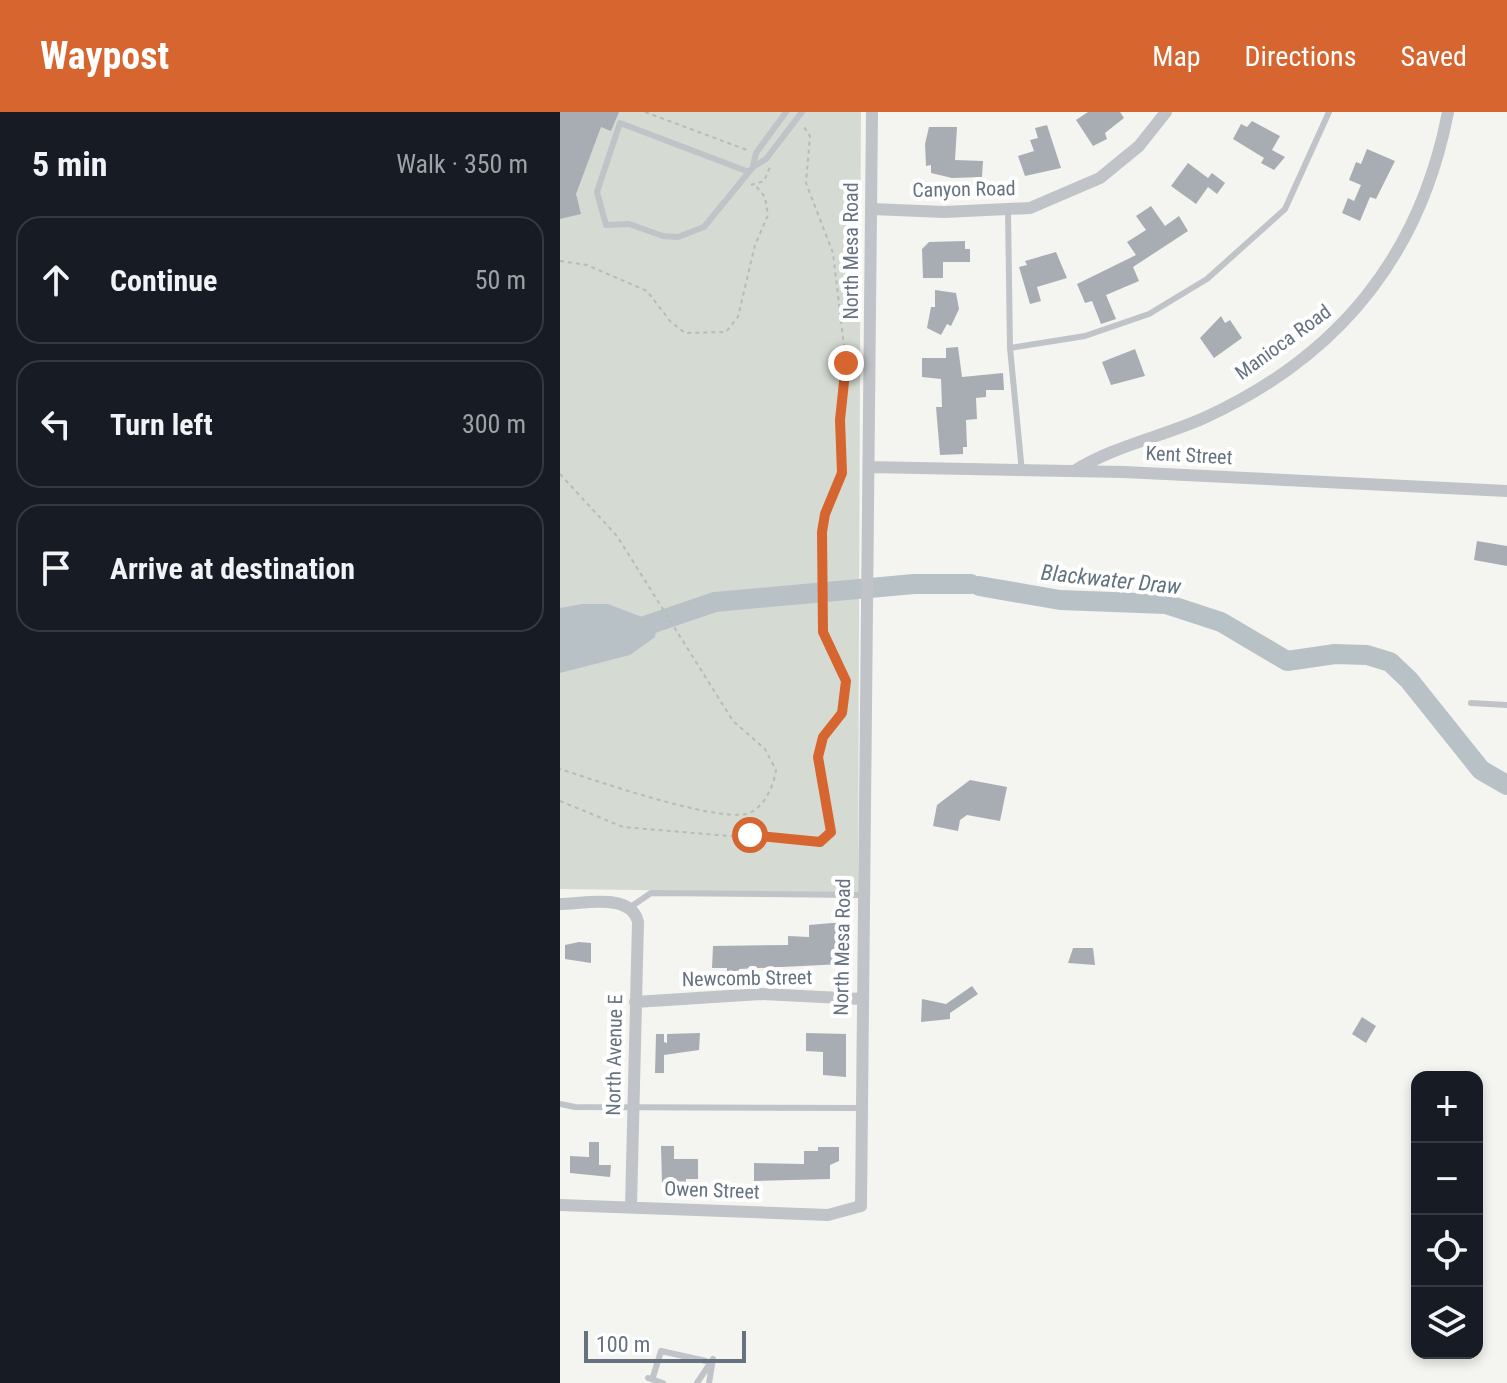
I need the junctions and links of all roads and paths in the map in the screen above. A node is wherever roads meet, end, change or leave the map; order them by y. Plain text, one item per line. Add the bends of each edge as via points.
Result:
1 (645, 112) edge
2 (786, 112) edge
3 (802, 112) edge
4 (872, 112) edge
5 (1166, 112) edge
6 (1329, 112) edge
7 (1448, 112) edge
8 (796, 130) dead end
9 (756, 153) junction
10 (774, 157) dead end
11 (751, 169) junction
12 (742, 181) junction
13 (755, 185) junction
14 (872, 209) junction
15 (1008, 210) junction
16 (560, 261) edge
17 (1010, 348) junction
18 (869, 467) junction
19 (1073, 471) junction
20 (1022, 472) junction
21 (560, 474) edge
22 (1507, 491) edge
23 (1471, 703) dead end
24 (1507, 705) edge
25 (560, 769) edge
26 (560, 801) edge
27 (863, 895) junction
28 (560, 904) edge
29 (629, 908) junction
30 (861, 999) junction
31 (635, 1002) junction
32 (560, 1104) edge
33 (633, 1107) junction
34 (861, 1108) junction
35 (560, 1205) edge
36 (861, 1206) joint
37 (631, 1207) junction
38 (706, 1361) dead end
39 (663, 1383) edge
40 (697, 1383) edge
41 (709, 1383) edge

1 - 9 path
2 - 9 lane
3 - 11 lane via 766,159
4 - 14 street, North Mesa Road
5 - 15 street, Canyon Road via 1139,146 1100,178 1030,208
6 - 17 lane via 1285,209 1207,279 1149,314 1085,336
7 - 19 street, Manioca Road via 1437,161 1410,225 1377,285 1349,318 1271,380 1207,417 1106,453
8 - 26 path via 809,131 806,183 833,253 846,363 842,473 823,520 824,638 846,681 842,713 819,749 819,777 831,828 825,841 623,827
9 - 11 lane
10 - 13 path via 764,181
11 - 12 lane
11 - 12 lane via 620,123 597,192 606,225 629,224 678,237 713,220
12 - 13 path
13 - 16 path via 765,197 768,215 755,245 742,304 726,332 685,333 647,291 587,265
14 - 15 street, Canyon Road
14 - 18 street, North Mesa Road
15 - 17 lane
17 - 20 lane
18 - 20 street, Kent Street
18 - 27 street, North Mesa Road
19 - 20 street, Kent Street
19 - 22 street, Kent Street
21 - 25 path via 604,520 733,721 772,759 774,780 750,812 728,814
23 - 24 lane
27 - 29 lane via 651,893
27 - 30 street, North Mesa Road
28 - 29 street via 615,903
29 - 31 street, North Avenue E via 638,922
30 - 31 street, Newcomb Street via 761,994
30 - 34 street, North Mesa Road
31 - 33 street, North Avenue E
32 - 33 lane
33 - 34 lane
33 - 37 street, North Avenue E
34 - 36 street, North Mesa Road
35 - 37 street, Owen Street
36 - 37 street, Owen Street via 828,1215
38 - 39 lane via 661,1351 650,1378
40 - 41 lane via 713,1359

